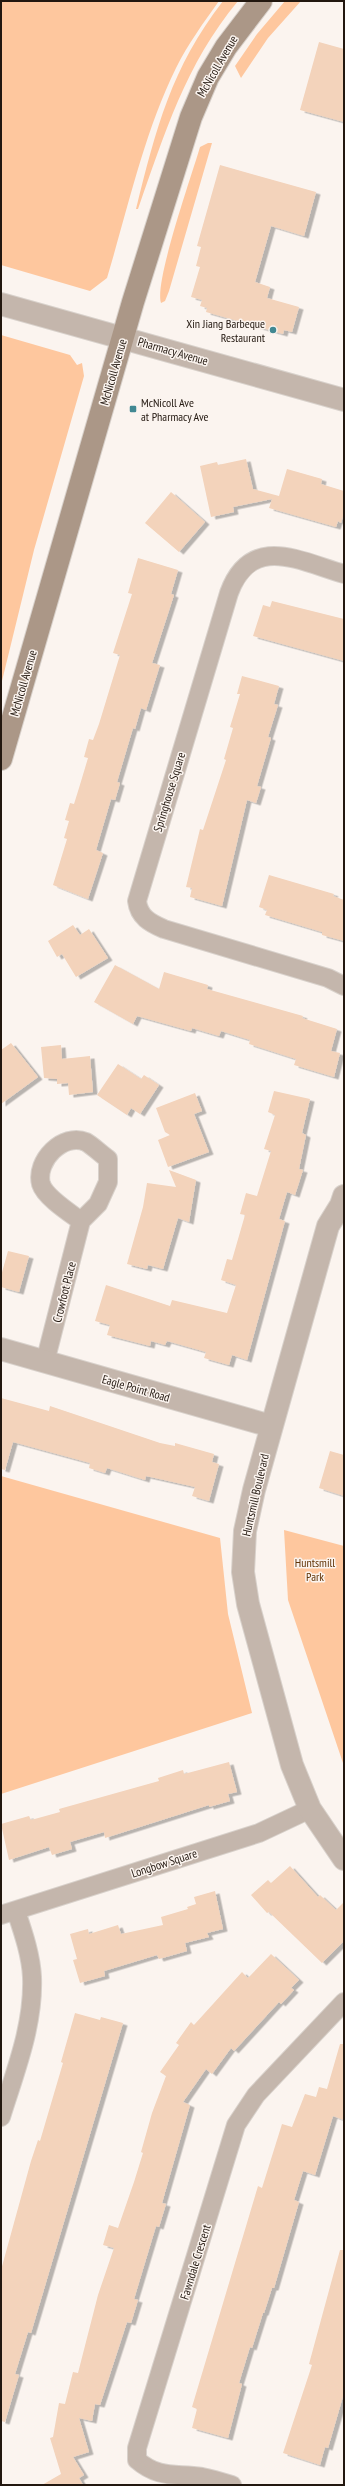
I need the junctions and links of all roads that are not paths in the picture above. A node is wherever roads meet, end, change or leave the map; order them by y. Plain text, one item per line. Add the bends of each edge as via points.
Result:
1 (261, 1) edge
2 (1, 304) edge
3 (123, 337) junction
4 (344, 400) edge
5 (344, 574) edge
6 (1, 759) edge
7 (344, 986) edge
8 (344, 1196) edge
9 (81, 1221) junction
10 (1, 1349) edge
11 (45, 1362) junction
12 (271, 1426) junction
13 (310, 1809) junction
14 (344, 1860) edge
15 (9, 1913) edge
16 (344, 2002) edge
17 (1, 2117) edge
18 (232, 2485) edge

1 - 3 main road, McNicoll Avenue via 226,47 199,96
2 - 3 street, Pharmacy Avenue
3 - 4 street, Pharmacy Avenue
3 - 6 main road, McNicoll Avenue
5 - 7 street, Springhouse Square via 278,556 265,555 239,571 229,593 137,901 138,909 145,919 164,929 328,978
8 - 12 street, Huntsmill Boulevard via 328,1226
9 - 9 street via 98,1204 108,1182 108,1159 85,1142 69,1140 52,1149 41,1169 41,1184 58,1205
9 - 11 street, Crowfoot Place
10 - 11 street, Eagle Point Road
11 - 12 street, Eagle Point Road
12 - 13 street, Huntsmill Boulevard via 245,1531 242,1572 248,1604 285,1742
13 - 14 street, Huntsmill Boulevard
13 - 15 street, Longbow Square via 259,1833
15 - 17 street, Longbow Square via 30,1966 31,2006 25,2038
16 - 18 street, Fawndale Crescent via 256,2095 236,2125 137,2448 137,2460 148,2469 170,2476 202,2477

